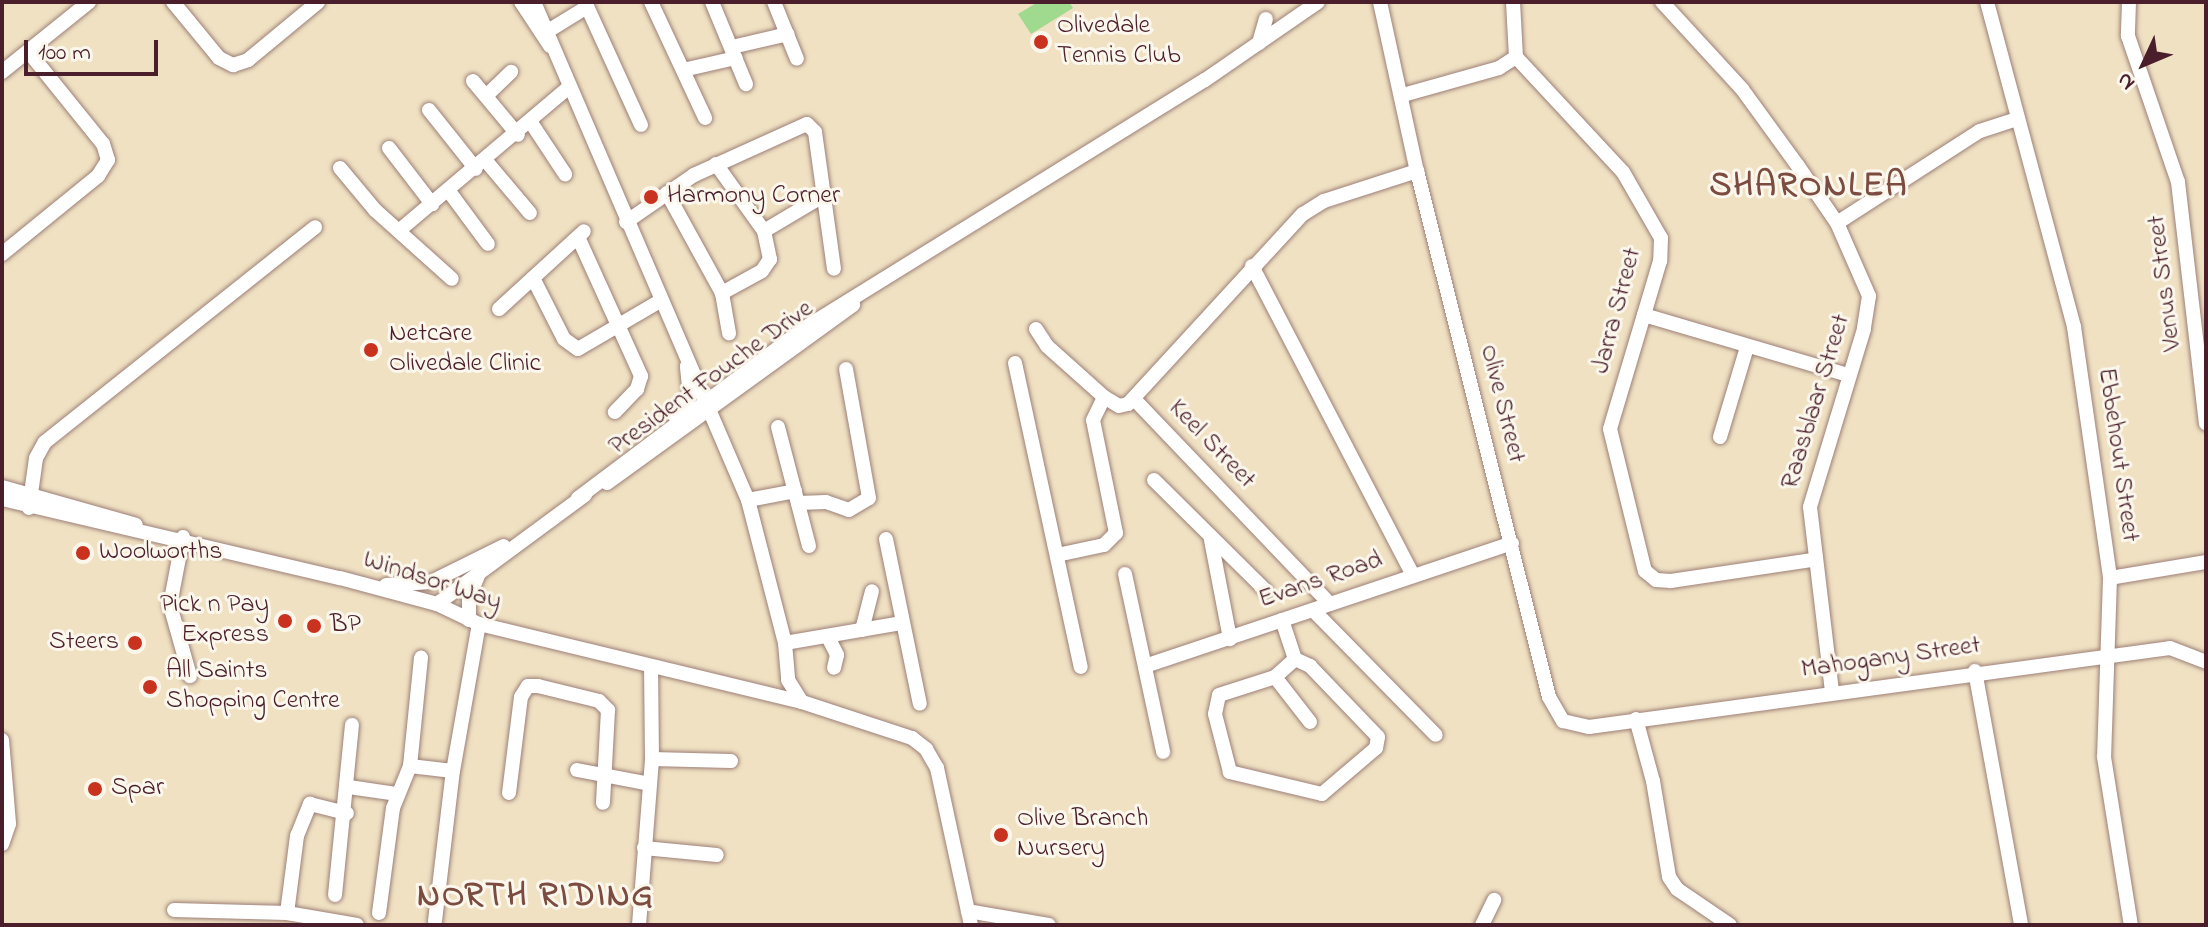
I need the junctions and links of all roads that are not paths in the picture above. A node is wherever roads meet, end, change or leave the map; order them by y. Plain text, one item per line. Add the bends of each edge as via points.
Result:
1 (89, 2) edge
2 (173, 2) edge
3 (318, 2) edge
4 (521, 2) edge
5 (534, 2) edge
6 (651, 2) edge
7 (712, 2) edge
8 (774, 2) edge
9 (1318, 2) edge
10 (1330, 2) edge
11 (1372, 2) edge
12 (1513, 2) edge
13 (1662, 2) edge
14 (1987, 2) edge
15 (2129, 2) edge
16 (586, 4) edge
17 (1384, 6) edge
18 (1266, 19) dead end
19 (788, 34) junction
20 (549, 39) junction
21 (1259, 43) junction
22 (28, 51) junction
23 (734, 52) junction
24 (1516, 57) junction
25 (797, 59) dead end
26 (683, 70) junction
27 (2, 72) edge
28 (511, 72) dead end
29 (473, 81) dead end
30 (746, 84) dead end
31 (569, 87) junction
32 (1403, 95) junction
33 (486, 96) junction
34 (429, 110) dead end
35 (705, 118) dead end
36 (2018, 119) junction
37 (530, 121) junction
38 (641, 125) dead end
39 (518, 135) junction
40 (389, 148) dead end
41 (716, 164) junction
42 (481, 165) junction
43 (340, 168) dead end
44 (1417, 171) junction
45 (565, 174) dead end
46 (448, 190) junction
47 (667, 193) junction
48 (826, 194) junction
49 (432, 204) junction
50 (1004, 205) junction
51 (530, 213) dead end
52 (626, 222) junction
53 (1837, 223) junction
54 (315, 227) dead end
55 (401, 229) junction
56 (764, 231) junction
57 (488, 244) dead end
58 (2, 254) edge
59 (1252, 266) junction
60 (834, 269) dead end
61 (533, 278) junction
62 (452, 279) dead end
63 (867, 291) junction
64 (722, 293) junction
65 (662, 300) junction
66 (499, 309) dead end
67 (1644, 315) junction
68 (618, 325) junction
69 (1036, 329) dead end
70 (729, 333) dead end
71 (1747, 347) junction
72 (685, 349) junction
73 (1015, 363) dead end
74 (693, 367) junction
75 (748, 369) junction
76 (846, 369) dead end
77 (1848, 375) junction
78 (1104, 397) junction
79 (1135, 400) junction
80 (710, 404) junction
81 (615, 412) dead end
82 (2206, 423) edge
83 (778, 427) dead end
84 (656, 437) junction
85 (1720, 437) dead end
86 (1154, 480) dead end
87 (2, 487) edge
88 (797, 497) junction
89 (578, 498) junction
90 (2, 499) edge
91 (748, 500) junction
92 (29, 502) junction
93 (183, 537) junction
94 (886, 539) dead end
95 (1211, 540) junction
96 (1512, 543) junction
97 (515, 544) junction
98 (809, 546) dead end
99 (1057, 555) junction
100 (1812, 560) junction
101 (2206, 562) edge
102 (481, 569) junction
103 (1125, 574) dead end
104 (1412, 574) junction
105 (2110, 578) junction
106 (362, 584) junction
107 (872, 591) dead end
108 (1266, 591) dead end
109 (437, 604) junction
110 (1330, 604) junction
111 (1313, 610) junction
112 (1282, 620) junction
113 (474, 622) junction
114 (902, 623) junction
115 (862, 630) junction
116 (828, 637) junction
117 (1230, 639) junction
118 (785, 643) junction
119 (2109, 656) junction
120 (421, 658) dead end
121 (1295, 659) junction
122 (2206, 662) edge
123 (785, 666) junction
124 (1145, 666) junction
125 (1081, 667) dead end
126 (651, 668) junction
127 (834, 668) dead end
128 (1975, 671) junction
129 (190, 676) dead end
130 (1275, 677) junction
131 (707, 682) junction
132 (1832, 692) junction
133 (763, 693) junction
134 (802, 702) junction
135 (920, 704) dead end
136 (1636, 719) junction
137 (861, 722) junction
138 (1310, 722) dead end
139 (352, 725) dead end
140 (1580, 727) joint
141 (1436, 735) dead end
142 (2, 740) edge
143 (1163, 752) dead end
144 (652, 759) junction
145 (731, 761) dead end
146 (410, 766) junction
147 (577, 770) dead end
148 (453, 771) junction
149 (605, 777) junction
150 (650, 784) junction
151 (349, 787) junction
152 (509, 793) dead end
153 (397, 794) junction
154 (603, 803) dead end
155 (347, 813) junction
156 (2, 844) edge
157 (644, 848) junction
158 (717, 855) dead end
159 (335, 895) dead end
160 (1494, 900) dead end
161 (174, 910) dead end
162 (287, 913) junction
163 (379, 913) dead end
164 (969, 918) edge
165 (435, 921) dead end
166 (357, 925) edge
167 (639, 925) edge
168 (1049, 925) edge
169 (1482, 925) edge
170 (1730, 925) edge
171 (2021, 925) edge
172 (2131, 925) edge

1 - 22 street
2 - 3 street via 219,58 233,65 248,60
4 - 20 street
5 - 20 street
6 - 26 street
7 - 23 street
8 - 19 street
9 - 21 street, President Fouche Drive
10 - 50 street, President Fouche Drive via 1201,91
11 - 17 street
12 - 24 street
13 - 53 street, Raasblaar Street via 1742,89
14 - 36 street, Ebbehout Street
15 - 82 street, Venus Street via 2128,36 2178,182
16 - 20 street
16 - 38 street
17 - 32 street, Olive Street
18 - 21 street
19 - 23 street
19 - 25 street
20 - 31 street
21 - 50 street, President Fouche Drive
22 - 27 street
22 - 58 street via 103,144 108,160 98,176
23 - 26 street
23 - 30 street
24 - 32 street via 1499,68
24 - 67 street, Jarra Street via 1623,172 1654,219 1661,253
26 - 35 street
28 - 33 street
29 - 33 street
31 - 37 street
31 - 52 street
32 - 44 street, Olive Street
33 - 39 street
34 - 42 street
36 - 53 street via 1980,131
36 - 105 street, Ebbehout Street via 2074,327
37 - 39 street
37 - 45 street
39 - 42 street
40 - 49 street
41 - 47 street
41 - 48 street via 810,124
41 - 56 street
42 - 46 street
42 - 51 street
43 - 55 street via 375,210
44 - 59 street via 1313,206
44 - 96 street, Olive Street
46 - 49 street
46 - 57 street
47 - 52 street
47 - 64 street
48 - 56 street
48 - 60 street
49 - 55 street
50 - 63 street, President Fouche Drive
52 - 65 street
53 - 77 street, Raasblaar Street via 1870,303
54 - 92 street via 45,442 36,458
55 - 62 street
56 - 64 street via 768,265
59 - 79 street
59 - 104 street
61 - 66 street
61 - 68 street via 569,346 587,347
61 - 68 street via 581,234
63 - 75 street, President Fouche Drive
63 - 80 street, President Fouche Drive via 829,325
64 - 70 street
65 - 68 street
65 - 72 street
67 - 71 street
67 - 100 street, Jarra Street via 1610,429 1645,571 1656,580 1671,581
68 - 81 street via 642,380
69 - 78 street via 1047,346
71 - 77 street
71 - 85 street
72 - 74 street
72 - 84 street via 690,396
73 - 99 street
74 - 75 street via 718,382
74 - 80 street
75 - 80 street, President Fouche Drive
76 - 88 street via 869,498 849,510
77 - 100 street, Raasblaar Street via 1813,493
78 - 79 street, Keel Street via 1124,406
78 - 99 street via 1093,420 1116,533 1104,545
79 - 110 street, Keel Street
80 - 84 street, President Fouche Drive
80 - 89 street, President Fouche Drive via 648,458
80 - 91 street
83 - 88 street
84 - 89 street, President Fouche Drive
86 - 95 street
87 - 92 street, Windsor Way
88 - 91 street
88 - 98 street
89 - 97 street, President Fouche Drive
90 - 92 street, Windsor Way
91 - 118 street
92 - 93 street, Windsor Way via 127,520 142,529
93 - 106 street, Windsor Way
93 - 129 street via 170,605
94 - 114 street
95 - 108 street
95 - 117 street
96 - 104 street, Evans Road
96 - 140 street, Olive Street via 1552,708 1563,721
97 - 102 street, President Fouche Drive
97 - 106 street via 431,582
99 - 125 street
100 - 132 street, Raasblaar Street
101 - 105 street
102 - 109 street, President Fouche Drive
102 - 113 street via 469,597
103 - 124 street
104 - 110 street, Evans Road
105 - 119 street, Ebbehout Street
106 - 109 street, Windsor Way
107 - 115 street
109 - 113 street, Windsor Way
110 - 111 street, Evans Road
111 - 112 street, Evans Road
111 - 141 street
112 - 117 street, Evans Road
112 - 121 street
113 - 126 street, Windsor Way
113 - 148 street
114 - 115 street
114 - 135 street
115 - 116 street
116 - 118 street
116 - 127 street via 837,655
117 - 124 street, Evans Road
118 - 123 street
119 - 122 street, Mahogany Street via 2170,648
119 - 128 street, Mahogany Street
119 - 172 street, Ebbehout Street via 2104,757
120 - 146 street
121 - 130 street
121 - 130 street via 1310,666 1378,737 1376,748 1329,791 1308,794 1235,774 1225,764 1216,700 1231,689
123 - 133 street
123 - 134 street
124 - 143 street
126 - 131 street, Windsor Way
126 - 144 street
128 - 132 street, Mahogany Street
128 - 171 street
130 - 138 street
131 - 133 street, Windsor Way
131 - 137 street, Windsor Way
132 - 136 street, Mahogany Street
133 - 134 street, Windsor Way
134 - 137 street, Windsor Way
136 - 140 street, Mahogany Street
136 - 170 street via 1669,877 1677,889
137 - 164 street, Windsor Way via 912,738 931,755
139 - 151 street
142 - 156 street via 9,824
144 - 145 street
144 - 150 street
146 - 148 street
146 - 153 street
147 - 149 street
148 - 165 street
149 - 150 street
149 - 152 street via 606,706 528,686 521,697
149 - 154 street
150 - 157 street
151 - 153 street
151 - 155 street
153 - 163 street
155 - 159 street
155 - 162 street via 310,804 297,836
157 - 158 street
157 - 167 street
160 - 169 street
161 - 162 street
162 - 166 street
164 - 168 street

